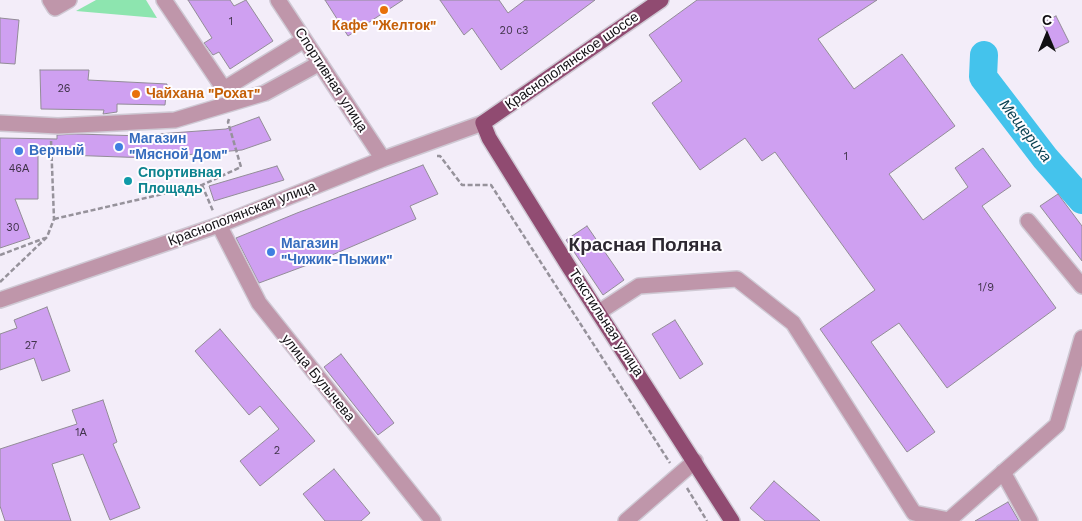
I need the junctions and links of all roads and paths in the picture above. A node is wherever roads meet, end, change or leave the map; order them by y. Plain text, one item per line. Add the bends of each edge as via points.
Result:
1 (50, 0) edge
2 (69, 0) edge
3 (164, 0) edge
4 (278, 0) edge
5 (661, 0) edge
6 (304, 40) junction
7 (320, 63) junction
8 (231, 115) dead end
9 (0, 123) edge
10 (483, 123) junction
11 (51, 126) junction
12 (433, 156) dead end
13 (383, 159) junction
14 (202, 185) junction
15 (54, 219) junction
16 (1028, 221) dead end
17 (218, 225) junction
18 (47, 237) junction
19 (0, 255) edge
20 (0, 282) edge
21 (1082, 286) edge
22 (0, 300) edge
23 (599, 312) junction
24 (1082, 338) edge
25 (695, 461) junction
26 (675, 470) dead end
27 (1003, 472) junction
28 (686, 487) dead end
29 (433, 521) edge
30 (626, 521) edge
31 (707, 521) edge
32 (732, 521) edge
33 (1030, 521) edge

1 - 2 street via 55,8
3 - 6 street via 224,89
4 - 6 street, Спортивная улица
5 - 10 main road, Краснополянское шоссе
6 - 7 street, Спортивная улица
7 - 11 street via 265,93 175,120
7 - 13 street, Спортивная улица
8 - 14 path via 228,122 241,167
9 - 11 street
10 - 13 street, Краснополянская улица
10 - 23 main road, Текстильная улица via 489,138
11 - 15 path
12 - 26 path via 440,156 462,185 491,184
13 - 17 street, Краснополянская улица
14 - 15 path
14 - 17 path
15 - 18 path
16 - 21 street
17 - 22 street, Краснополянская улица
17 - 29 street, улица Булычева via 259,303
18 - 19 path
18 - 20 path
23 - 25 main road, Текстильная улица
23 - 27 street via 639,286 737,279 792,323 914,513 949,520
24 - 27 street via 1057,425
25 - 30 street
25 - 32 main road, Текстильная улица
27 - 33 street
28 - 31 path

